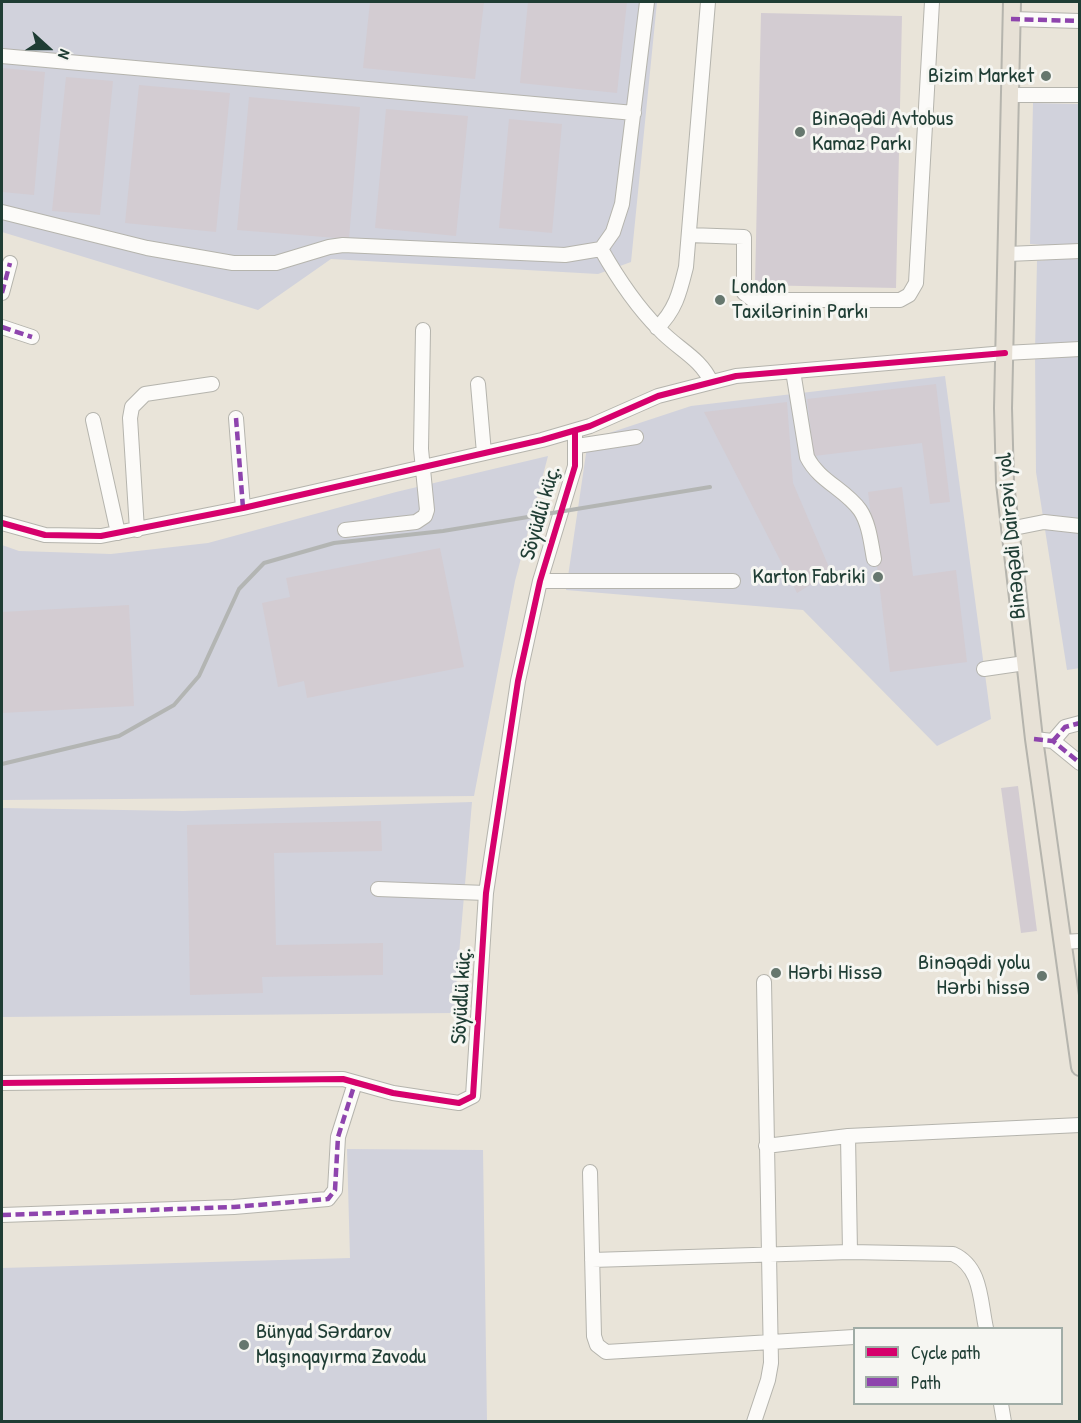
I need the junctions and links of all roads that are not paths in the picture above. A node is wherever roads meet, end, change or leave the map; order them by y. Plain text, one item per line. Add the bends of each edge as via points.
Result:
1 (646, 2) edge
2 (708, 2) edge
3 (932, 2) edge
4 (1012, 2) edge
5 (1011, 19) junction
6 (1080, 21) edge
7 (2, 56) edge
8 (1009, 95) junction
9 (1080, 95) edge
10 (634, 113) junction
11 (2, 212) edge
12 (688, 235) junction
13 (601, 249) junction
14 (1080, 251) edge
15 (1006, 254) junction
16 (10, 263) dead end
17 (2, 293) edge
18 (2, 327) edge
19 (657, 328) junction
20 (423, 330) dead end
21 (32, 337) dead end
22 (1080, 349) edge
23 (1005, 353) junction
24 (793, 371) junction
25 (711, 382) junction
26 (212, 384) dead end
27 (477, 384) dead end
28 (236, 418) dead end
29 (93, 420) dead end
30 (575, 431) junction
31 (636, 437) dead end
32 (577, 446) junction
33 (484, 453) junction
34 (423, 468) junction
35 (243, 508) junction
36 (2, 523) edge
37 (1080, 526) edge
38 (1009, 529) junction
39 (137, 530) junction
40 (345, 531) dead end
41 (118, 533) junction
42 (874, 559) dead end
43 (540, 581) junction
44 (733, 581) dead end
45 (1025, 663) junction
46 (984, 669) dead end
47 (1080, 723) edge
48 (1034, 739) junction
49 (1053, 741) junction
50 (1080, 763) edge
51 (378, 889) dead end
52 (486, 893) junction
53 (1080, 941) edge
54 (1062, 942) junction
55 (764, 982) dead end
56 (1080, 1067) edge
57 (2, 1083) edge
58 (355, 1083) junction
59 (1080, 1125) edge
60 (848, 1136) junction
61 (766, 1146) junction
62 (590, 1172) dead end
63 (2, 1215) edge
64 (850, 1251) junction
65 (770, 1253) junction
66 (592, 1260) junction
67 (986, 1327) edge
68 (853, 1337) edge
69 (771, 1342) junction
70 (1001, 1405) edge
71 (754, 1422) edge
72 (1004, 1422) edge

1 - 10 street
2 - 12 street
3 - 12 street via 916,283 909,295 900,300 753,300 744,293 744,237
4 - 5 main road, Binəqədi Dairəvi yol
5 - 6 street
5 - 8 main road, Binəqədi Dairəvi yol
7 - 10 street
8 - 9 street
8 - 15 main road, Binəqədi Dairəvi yol
10 - 13 street via 622,204 613,232
11 - 13 street via 147,248 260,265 343,245 565,255
12 - 19 street via 686,267 677,303
13 - 19 street via 621,284
14 - 15 street
15 - 23 main road, Binəqədi Dairəvi yol
16 - 17 street
18 - 21 street
19 - 25 street via 703,367
20 - 34 street
22 - 23 street, Söyüdlü küç.
23 - 24 street, Söyüdlü küç.
23 - 38 main road, Binəqədi Dairəvi yol via 1004,450
24 - 25 street, Söyüdlü küç.
24 - 42 street via 807,457 813,468 860,510
25 - 30 street, Söyüdlü küç. via 643,401
26 - 39 street via 145,394 132,406
27 - 33 street
28 - 35 street
29 - 41 street
30 - 32 street, Söyüdlü küç.
30 - 33 street, Söyüdlü küç.
31 - 32 street
32 - 43 street, Söyüdlü küç. via 568,491
33 - 34 street, Söyüdlü küç.
34 - 35 street, Söyüdlü küç.
34 - 40 street via 428,501 425,516 416,522
35 - 39 street, Söyüdlü küç.
36 - 41 street, Söyüdlü küç. via 65,537
37 - 38 street via 1044,522
38 - 45 main road, Binəqədi Dairəvi yol
39 - 41 street, Söyüdlü küç.
43 - 44 street
43 - 52 street, Söyüdlü küç. via 518,681
45 - 46 street
45 - 48 main road, Binəqədi Dairəvi yol
47 - 49 street via 1065,727
48 - 49 street
48 - 54 main road, Binəqədi Dairəvi yol
49 - 50 street
51 - 52 street
52 - 58 street, Söyüdlü küç. via 473,1096 459,1103
53 - 54 street
54 - 56 main road, Binəqədi Dairəvi yol
55 - 61 street
57 - 58 street, Söyüdlü küç. via 329,1079
58 - 63 street via 338,1137 335,1190 328,1200 234,1208
59 - 60 street
60 - 61 street
60 - 64 street
61 - 65 street
62 - 66 street
64 - 65 street
64 - 67 street via 953,1254 963,1259 974,1269
65 - 66 street
65 - 69 street
66 - 69 street via 594,1336 606,1352
68 - 69 street
69 - 71 street via 768,1380
70 - 72 street

